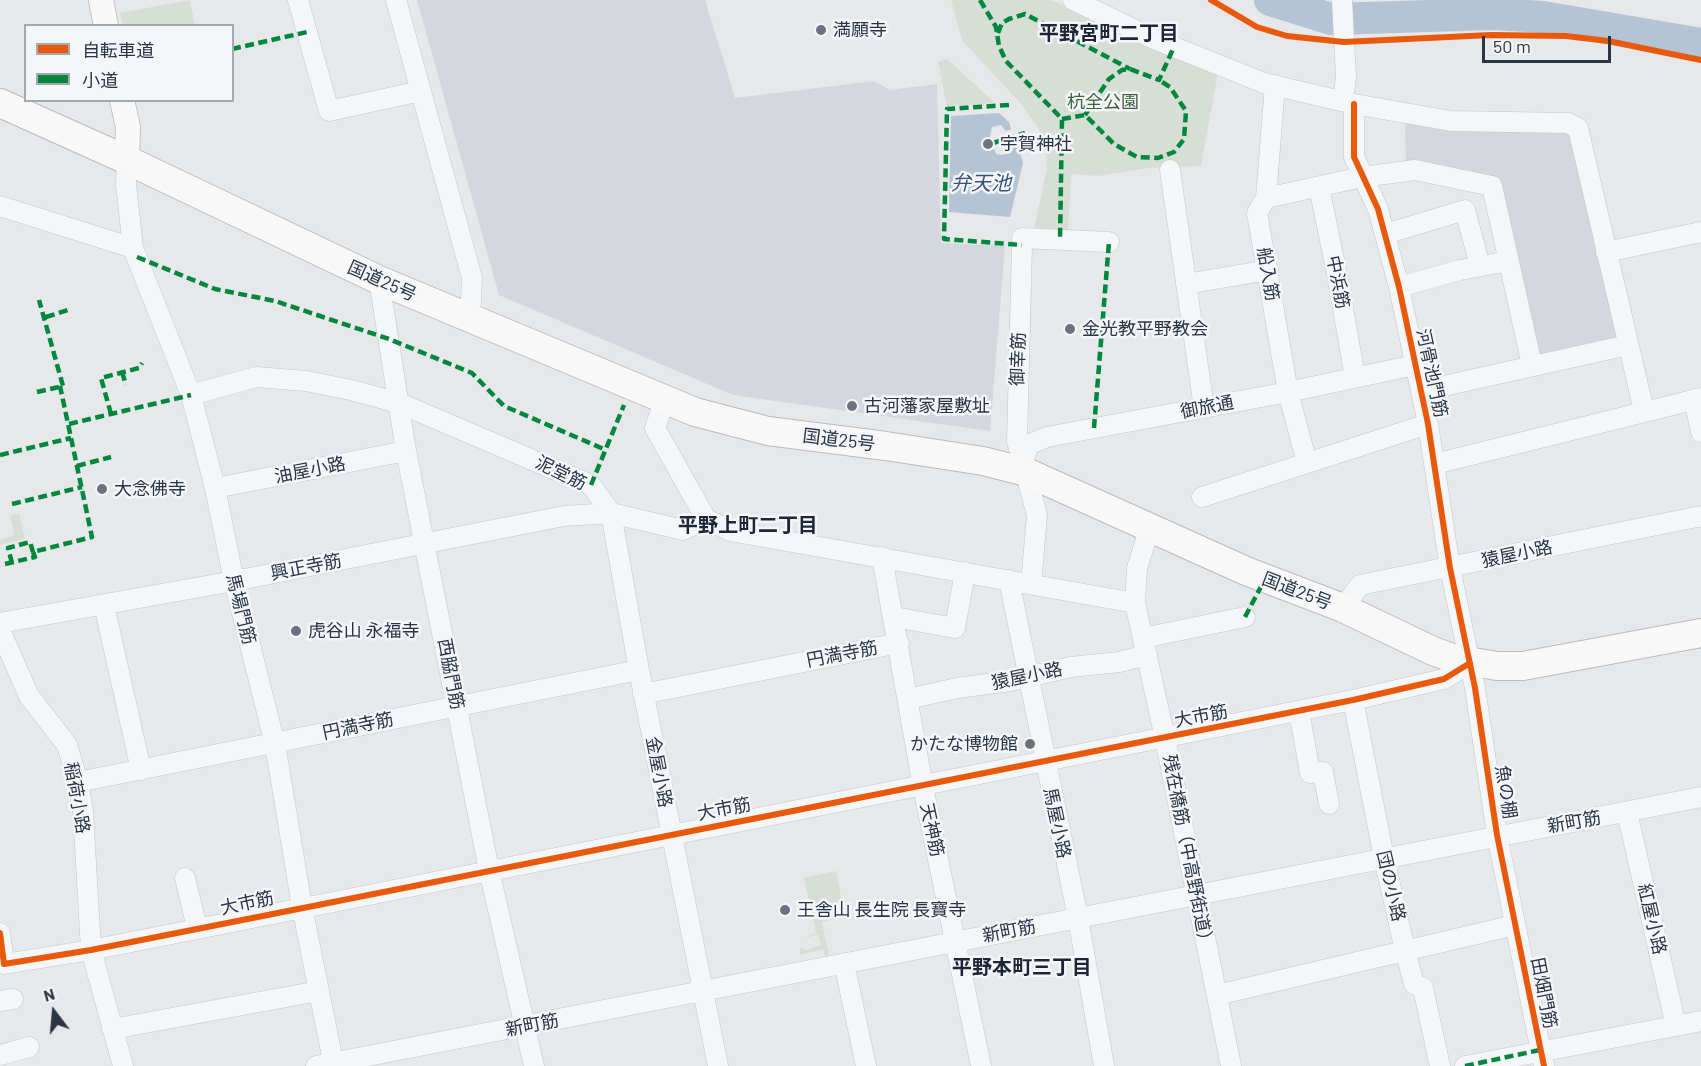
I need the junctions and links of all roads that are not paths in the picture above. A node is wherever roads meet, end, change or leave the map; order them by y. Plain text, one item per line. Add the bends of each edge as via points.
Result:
1 (101, 0) edge
2 (298, 0) edge
3 (396, 0) edge
4 (1342, 0) edge
5 (1080, 2) edge
6 (106, 24) edge
7 (1275, 85) junction
8 (421, 91) junction
9 (122, 102) edge
10 (1348, 102) junction
11 (0, 103) edge
12 (127, 160) junction
13 (1170, 170) dead end
14 (1362, 177) junction
15 (1319, 187) junction
16 (1266, 198) junction
17 (0, 206) edge
18 (1701, 232) edge
19 (1385, 234) junction
20 (1109, 242) dead end
21 (133, 248) junction
22 (1606, 252) junction
23 (1509, 261) junction
24 (1480, 266) junction
25 (1268, 270) junction
26 (379, 280) junction
27 (1186, 284) junction
28 (1399, 287) junction
29 (470, 319) junction
30 (1628, 345) junction
31 (1415, 364) junction
32 (1532, 365) junction
33 (1355, 377) junction
34 (1421, 391) junction
35 (1288, 392) junction
36 (191, 395) junction
37 (665, 399) junction
38 (1697, 399) edge
39 (399, 403) junction
40 (1204, 408) junction
41 (1644, 411) junction
42 (1428, 424) junction
43 (1701, 432) edge
44 (406, 451) junction
45 (1306, 463) junction
46 (1435, 464) junction
47 (1026, 472) junction
48 (215, 488) junction
49 (1202, 496) dead end
50 (611, 513) junction
51 (1701, 516) edge
52 (706, 519) junction
53 (1150, 526) junction
54 (426, 544) junction
55 (882, 556) junction
56 (1450, 568) junction
57 (965, 572) junction
58 (1008, 580) junction
59 (234, 581) junction
60 (1031, 584) junction
61 (1135, 603) junction
62 (104, 605) junction
63 (1343, 608) junction
64 (894, 617) junction
65 (1245, 617) dead end
66 (0, 623) edge
67 (0, 630) edge
68 (1701, 633) edge
69 (899, 643) junction
70 (1145, 646) junction
71 (1470, 663) junction
72 (639, 670) junction
73 (1029, 677) junction
74 (644, 694) junction
75 (908, 699) junction
76 (1353, 700) junction
77 (457, 705) junction
78 (1299, 711) junction
79 (1165, 738) junction
80 (274, 744) junction
81 (1045, 762) junction
82 (141, 770) junction
83 (78, 782) junction
84 (923, 787) junction
85 (1701, 797) edge
86 (1329, 804) dead end
87 (1627, 813) junction
88 (671, 834) junction
89 (1497, 835) junction
90 (1384, 858) junction
91 (489, 870) junction
92 (186, 878) dead end
93 (1197, 896) junction
94 (302, 906) junction
95 (1078, 918) junction
96 (1515, 926) junction
97 (197, 928) junction
98 (0, 938) edge
99 (956, 941) junction
100 (91, 950) junction
101 (1405, 950) junction
102 (844, 963) junction
103 (704, 990) junction
104 (319, 991) junction
105 (1217, 995) junction
106 (1701, 1021) edge
107 (526, 1026) junction
108 (1676, 1026) junction
109 (112, 1029) junction
110 (29, 1047) dead end
111 (0, 1055) edge
112 (405, 1058) edge
113 (1542, 1058) edge
114 (328, 1065) edge
115 (123, 1066) edge
116 (534, 1066) edge
117 (718, 1066) edge
118 (866, 1066) edge
119 (981, 1066) edge
120 (1104, 1066) edge
121 (1231, 1066) edge
122 (1440, 1066) edge
123 (1465, 1066) edge

1 - 6 main road
2 - 8 street via 329,111
3 - 8 street
4 - 10 street, 河骨池門筋
5 - 7 street via 1154,39
7 - 10 street
7 - 16 street, 船入筋
8 - 29 street via 472,278
9 - 12 main road via 128,127
10 - 14 street, 河骨池門筋 via 1354,157
10 - 22 street via 1451,121 1568,123 1578,128
11 - 12 highway, 国道25号
12 - 21 street, 馬場門筋
12 - 26 highway, 国道25号
13 - 27 street
14 - 15 street
14 - 19 street, 河骨池門筋
14 - 23 street via 1415,171 1492,186
15 - 16 street
15 - 33 street, 中浜筋
16 - 25 street, 船入筋 via 1257,213
17 - 21 street
18 - 22 street
19 - 24 street via 1465,210
19 - 28 street, 河骨池門筋
20 - 47 street, 御幸筋 via 1022,241 1017,441
21 - 36 street, 馬場門筋
22 - 30 street
23 - 24 street
23 - 32 street
24 - 28 street
25 - 27 street
25 - 35 street, 船入筋
26 - 29 highway, 国道25号
26 - 39 street, 西脇門筋
27 - 40 street
28 - 31 street, 河骨池門筋
29 - 37 highway, 国道25号
30 - 32 street
30 - 41 street
31 - 33 street, 御旅通
31 - 34 street, 河骨池門筋
32 - 34 street
33 - 35 street, 御旅通
34 - 42 street, 河骨池門筋
35 - 40 street, 御旅通
35 - 45 street, 船入筋
36 - 39 street, 泥堂筋 via 256,377 306,381
36 - 48 street, 馬場門筋
37 - 47 highway, 国道25号 via 695,412 768,432 897,447
37 - 52 street via 655,429
38 - 41 street
38 - 43 street
39 - 44 street, 西脇門筋
39 - 50 street, 泥堂筋 via 591,485
40 - 47 street, 御旅通 via 1032,441 1025,454
41 - 46 street
42 - 45 street
42 - 46 street, 河骨池門筋
44 - 48 street, 油屋小路
44 - 54 street, 西脇門筋
45 - 49 street
46 - 56 street, 河骨池門筋
47 - 53 highway, 国道25号
47 - 60 street, 御幸筋 via 1037,515
48 - 59 street, 馬場門筋
50 - 52 street via 684,530
50 - 54 street, 興正寺筋 via 564,516
50 - 72 street, 金屋小路
51 - 56 street, 猿屋小路
52 - 55 street via 730,531
53 - 61 street, 残在橋筋（中高野街道） via 1137,568
53 - 63 highway, 国道25号 via 1246,571
54 - 59 street, 興正寺筋
54 - 77 street, 西脇門筋
55 - 57 street
55 - 64 street, 天神筋
56 - 63 street, 猿屋小路 via 1360,585
56 - 71 street, 河骨池門筋
57 - 58 street
57 - 64 street via 955,628
58 - 60 street
58 - 73 street, 馬屋小路
59 - 62 street, 興正寺筋
59 - 80 street, 馬場門筋
60 - 61 street
61 - 70 street, 残在橋筋（中高野街道）
62 - 66 street, 興正寺筋
62 - 82 street
63 - 71 highway, 国道25号 via 1433,651
64 - 69 street, 天神筋
65 - 70 street, 猿屋小路
67 - 83 street, 稲荷小路 via 29,696 67,745
68 - 71 highway, 国道25号 via 1523,666
69 - 74 street, 円満寺筋
69 - 75 street, 天神筋
70 - 73 street, 猿屋小路 via 1119,662
70 - 79 street, 残在橋筋（中高野街道）
71 - 76 street, 大市筋 via 1444,678
71 - 89 street, 魚の棚
72 - 74 street, 金屋小路
72 - 77 street, 円満寺筋
73 - 75 street, 猿屋小路
73 - 81 street, 馬屋小路
74 - 88 street, 金屋小路
75 - 84 street, 天神筋
76 - 78 street, 大市筋
76 - 90 street, 団の小路
77 - 80 street, 円満寺筋
77 - 91 street, 西脇門筋
78 - 79 street, 大市筋
78 - 86 street via 1310,773 1323,772
79 - 81 street, 大市筋
79 - 93 street, 残在橋筋（中高野街道）
80 - 82 street, 円満寺筋
80 - 94 street, 馬場門筋
81 - 84 street, 大市筋
81 - 95 street, 馬屋小路
82 - 83 street, 円満寺筋
83 - 100 street, 稲荷小路
84 - 88 street, 大市筋
84 - 99 street, 天神筋
85 - 87 street, 新町筋
87 - 89 street, 新町筋
87 - 108 street, 紅屋小路
88 - 91 street, 大市筋
88 - 103 street, 金屋小路
89 - 90 street, 新町筋
89 - 96 street, 魚の棚
90 - 93 street, 新町筋
90 - 101 street, 団の小路
91 - 94 street, 大市筋
91 - 107 street, 西脇門筋
92 - 97 street
93 - 95 street, 新町筋
93 - 105 street, 残在橋筋（中高野街道）
94 - 97 street, 大市筋
94 - 104 street, 馬場門筋
95 - 99 street, 新町筋
95 - 120 street, 馬屋小路
96 - 101 street
96 - 113 street, 田畑門筋
97 - 100 street, 大市筋
98 - 100 street, 大市筋 via 4,964
99 - 102 street, 新町筋
99 - 119 street, 天神筋
100 - 109 street, 稲荷小路
101 - 105 street
101 - 122 street, 団の小路 via 1414,984 1423,988
102 - 103 street, 新町筋
102 - 118 street
103 - 107 street, 新町筋
103 - 117 street, 金屋小路
104 - 109 street
104 - 114 street, 馬場門筋
105 - 121 street, 残在橋筋（中高野街道）
106 - 108 street
107 - 112 street, 新町筋
107 - 116 street, 西脇門筋
108 - 113 street
109 - 115 street, 稲荷小路
110 - 111 street
112 - 114 street, 新町筋
113 - 123 street

